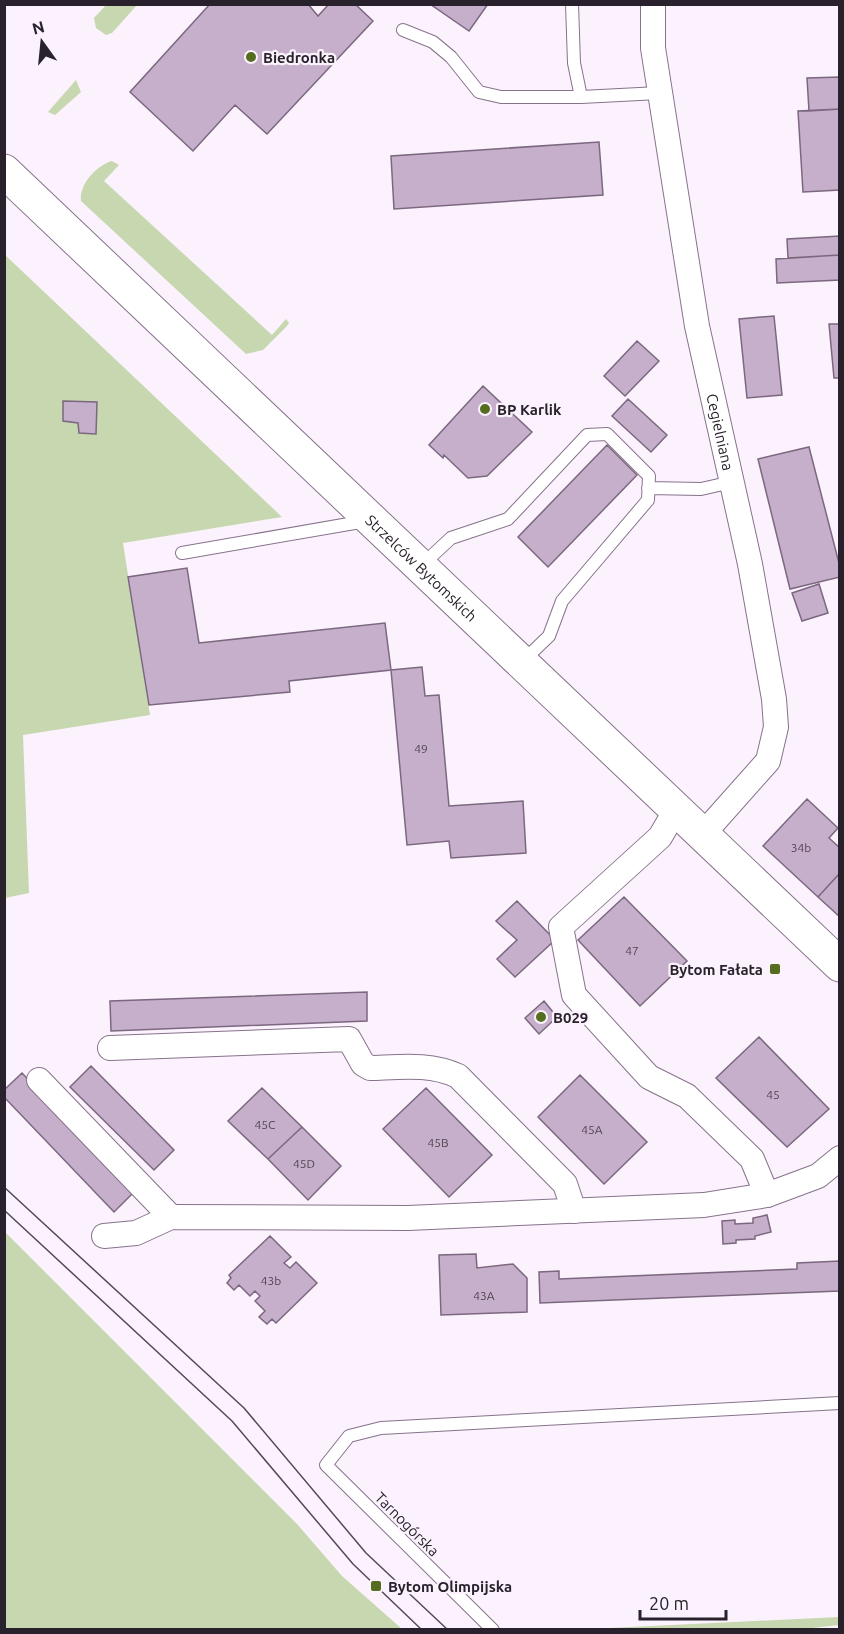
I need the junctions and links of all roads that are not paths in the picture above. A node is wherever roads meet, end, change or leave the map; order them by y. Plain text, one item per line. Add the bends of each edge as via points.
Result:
1 (572, 4) edge
2 (652, 4) edge
3 (403, 30) dead end
4 (659, 93) junction
5 (581, 97) junction
6 (4, 171) edge
7 (732, 482) junction
8 (648, 488) junction
9 (370, 520) junction
10 (182, 553) dead end
11 (420, 566) junction
12 (522, 662) junction
13 (677, 808) junction
14 (704, 834) junction
15 (840, 965) edge
16 (110, 1048) dead end
17 (39, 1080) dead end
18 (840, 1158) edge
19 (767, 1195) junction
20 (574, 1211) junction
21 (171, 1217) junction
22 (104, 1236) dead end
23 (840, 1403) edge
24 (493, 1629) edge

1 - 5 lane via 574,63
2 - 4 street, Cegielniana
3 - 5 lane via 433,42 451,57 478,92 501,97
4 - 5 lane
4 - 7 street, Cegielniana via 698,326
6 - 9 main road, Strzelców Bytomskich
7 - 8 lane via 701,489
7 - 14 street, Cegielniana via 754,587 776,727 768,761
8 - 11 lane via 649,476 608,434 587,435 508,519 451,538
8 - 12 lane via 648,500 562,601 549,636
9 - 10 lane
9 - 11 main road, Strzelców Bytomskich
11 - 12 main road, Strzelców Bytomskich
12 - 13 main road, Strzelców Bytomskich
13 - 14 main road, Strzelców Bytomskich
13 - 19 street via 655,842 561,927 574,995 649,1077 687,1096 752,1159
14 - 15 main road, Strzelców Bytomskich
16 - 20 street via 349,1039 363,1064 370,1068 444,1069 458,1076 565,1184
17 - 21 street
18 - 19 street via 818,1176
19 - 20 street via 704,1205
20 - 21 street via 408,1218
21 - 22 street via 136,1233
23 - 24 lane, Tarnogórska via 381,1428 349,1436 326,1465

